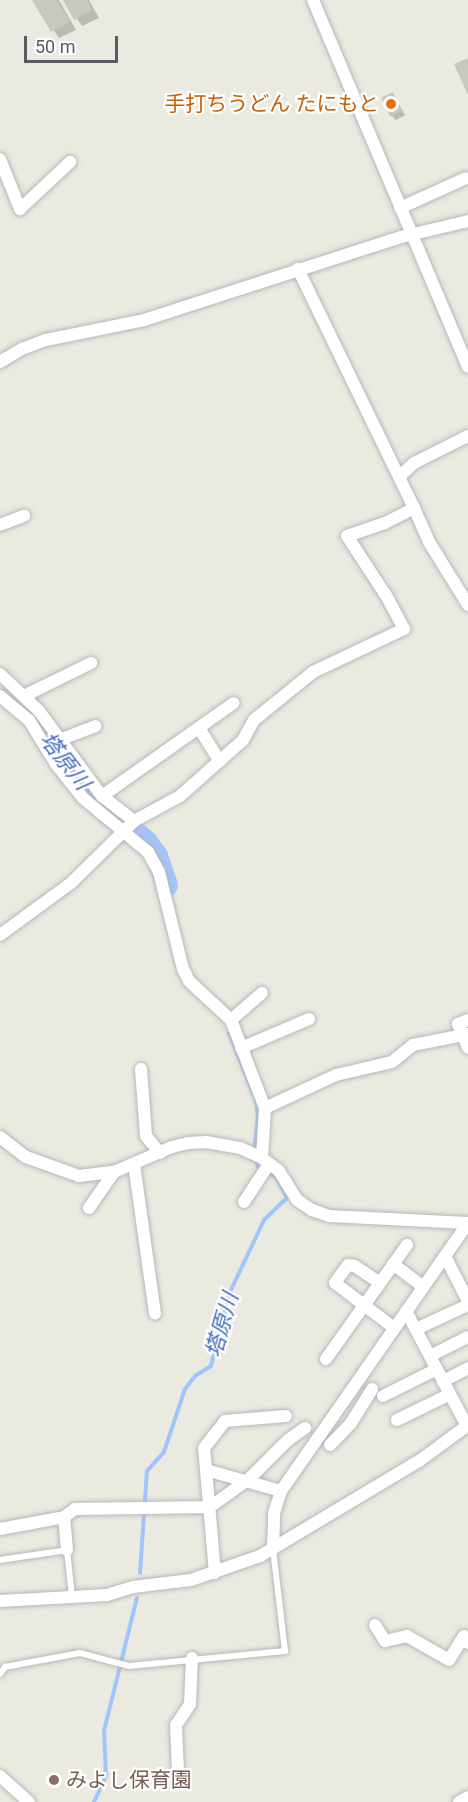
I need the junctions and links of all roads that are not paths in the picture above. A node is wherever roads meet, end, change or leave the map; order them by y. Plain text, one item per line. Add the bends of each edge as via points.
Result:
1 (313, 0) edge
2 (0, 159) edge
3 (70, 162) dead end
4 (466, 178) dead end
5 (400, 208) junction
6 (468, 221) edge
7 (412, 235) junction
8 (298, 269) junction
9 (0, 362) edge
10 (468, 367) edge
11 (468, 436) edge
12 (399, 477) junction
13 (414, 508) junction
14 (24, 516) dead end
15 (0, 525) edge
16 (468, 605) edge
17 (92, 663) dead end
18 (0, 675) edge
19 (19, 692) junction
20 (4, 700) edge
21 (234, 703) dead end
22 (95, 726) dead end
23 (199, 728) junction
24 (59, 740) junction
25 (220, 761) junction
26 (102, 796) junction
27 (134, 821) junction
28 (121, 831) junction
29 (0, 934) edge
30 (262, 993) dead end
31 (309, 1019) dead end
32 (231, 1020) junction
33 (468, 1020) edge
34 (465, 1034) edge
35 (241, 1048) junction
36 (468, 1048) edge
37 (141, 1069) dead end
38 (265, 1108) junction
39 (0, 1137) edge
40 (160, 1152) junction
41 (267, 1162) junction
42 (134, 1164) junction
43 (114, 1172) junction
44 (244, 1202) dead end
45 (89, 1208) dead end
46 (468, 1223) edge
47 (407, 1245) dead end
48 (445, 1256) junction
49 (393, 1264) junction
50 (380, 1283) junction
51 (464, 1283) edge
52 (423, 1287) junction
53 (468, 1303) edge
54 (364, 1305) junction
55 (406, 1311) junction
56 (155, 1314) dead end
57 (394, 1328) junction
58 (416, 1329) junction
59 (468, 1337) edge
60 (430, 1356) junction
61 (326, 1359) dead end
62 (468, 1368) edge
63 (437, 1369) junction
64 (443, 1381) junction
65 (450, 1394) junction
66 (286, 1416) dead end
67 (397, 1420) dead end
68 (467, 1426) edge
69 (305, 1428) dead end
70 (330, 1445) dead end
71 (206, 1470) junction
72 (246, 1481) junction
73 (281, 1491) junction
74 (210, 1507) junction
75 (64, 1517) junction
76 (0, 1528) edge
77 (273, 1549) junction
78 (67, 1550) junction
79 (0, 1560) edge
80 (215, 1573) junction
81 (72, 1596) junction
82 (0, 1601) edge
83 (375, 1625) dead end
84 (468, 1643) edge
85 (192, 1658) junction
86 (0, 1674) edge
87 (178, 1771) dead end
88 (0, 1776) edge
89 (468, 1797) edge
90 (29, 1802) edge
91 (459, 1802) edge

1 - 5 street
2 - 3 street via 20,209
4 - 5 street
5 - 7 street
6 - 7 street
7 - 8 street
7 - 10 street
8 - 9 street via 144,320 46,340
8 - 12 street
11 - 12 street via 414,463
12 - 13 street
13 - 16 street via 429,542
13 - 25 street via 347,536 404,629 313,672 254,720 243,740
14 - 15 street
17 - 19 street
18 - 19 street
19 - 20 street
19 - 24 street via 39,711
20 - 28 street via 29,720 83,798
21 - 23 street
22 - 24 street
23 - 25 street
23 - 26 street
24 - 26 street
25 - 27 street via 180,796
26 - 27 street
27 - 28 street
28 - 29 street via 71,883
28 - 32 street via 148,852 159,872 189,981
30 - 32 street
31 - 35 street
32 - 35 street
33 - 34 street via 459,1024
34 - 36 street
34 - 38 street via 413,1045 392,1062 336,1075
35 - 38 street
37 - 40 street via 146,1137
38 - 41 street
39 - 43 street via 26,1157 79,1176
40 - 41 street via 206,1142 240,1148
40 - 42 street
41 - 44 street
41 - 46 street via 279,1171 297,1200 329,1216
42 - 43 street
42 - 56 street
43 - 45 street
46 - 48 street
47 - 49 street
48 - 51 street
48 - 52 street
49 - 50 street
49 - 52 street
50 - 54 street
50 - 54 street via 348,1265 335,1283
51 - 53 street
52 - 55 street
53 - 58 street
54 - 57 street
54 - 61 street
55 - 57 street
55 - 58 street
57 - 73 street
58 - 60 street
59 - 60 street
60 - 63 street
62 - 64 street
63 - 64 street
63 - 70 street via 378,1392
64 - 65 street
65 - 67 street
65 - 68 street
66 - 71 street via 225,1421 204,1448
68 - 77 street via 419,1461
69 - 72 street
71 - 72 street
71 - 74 street
72 - 73 street
72 - 74 street
73 - 77 street via 274,1513
74 - 75 street via 75,1509
74 - 80 street
75 - 76 street
75 - 78 street
77 - 80 street
77 - 85 lane via 285,1651
78 - 79 lane
78 - 81 lane
80 - 81 street via 107,1595
81 - 82 street
83 - 84 street via 385,1641 407,1636 449,1660 464,1636
85 - 86 lane via 129,1666 80,1653 5,1667
85 - 87 street via 190,1704 176,1725
88 - 90 street
89 - 91 street

